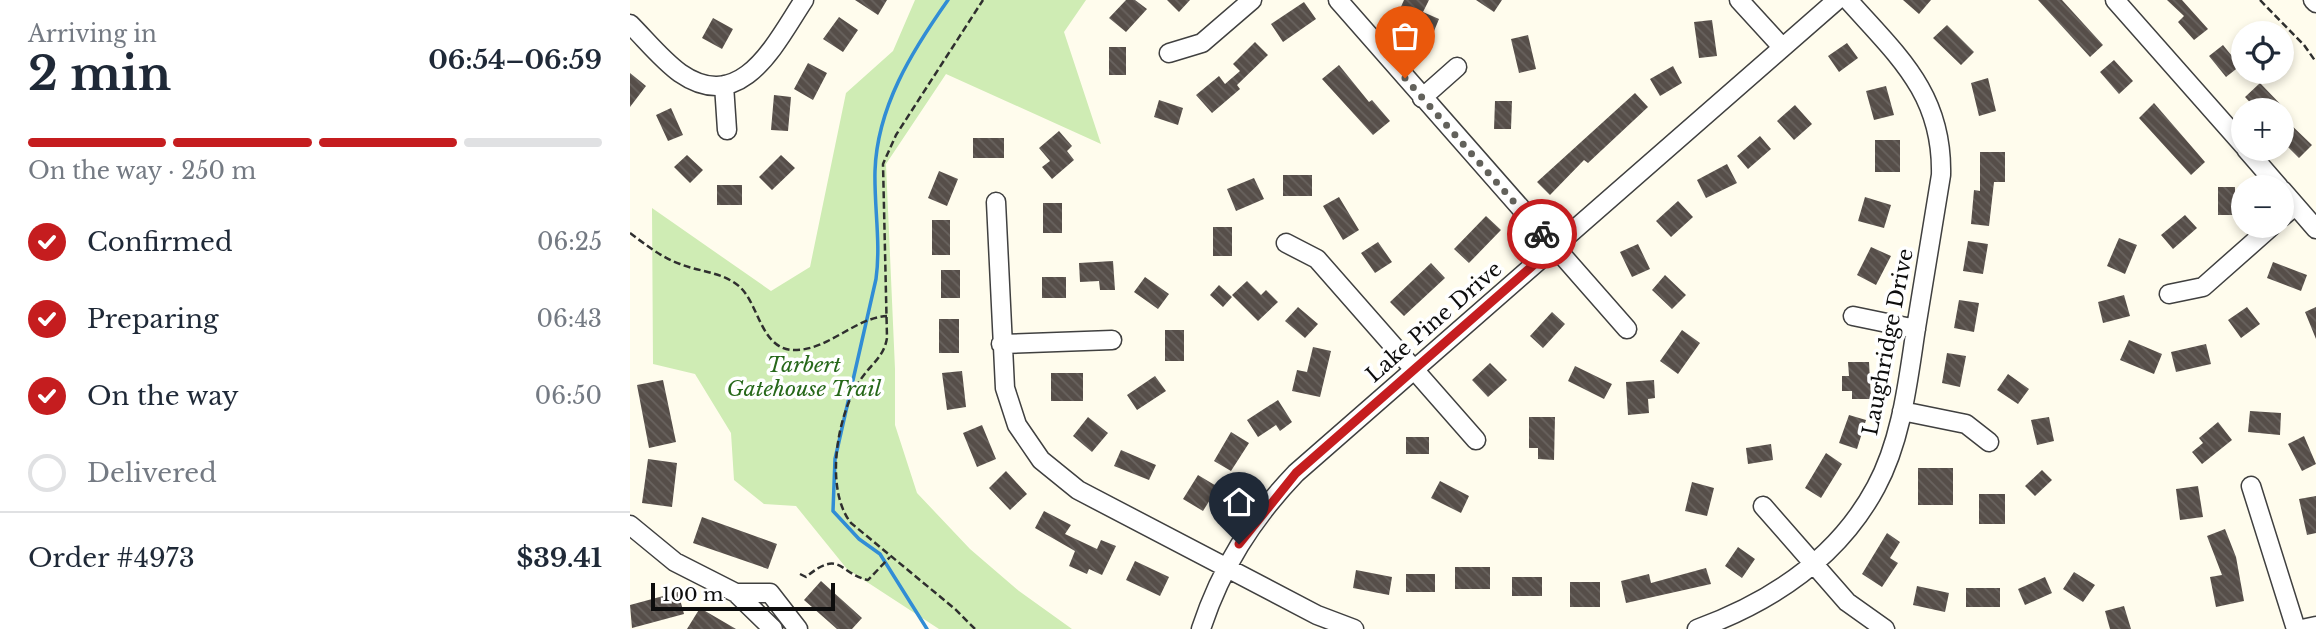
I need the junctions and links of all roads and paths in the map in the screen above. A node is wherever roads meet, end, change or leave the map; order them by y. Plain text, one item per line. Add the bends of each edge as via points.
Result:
1 (804, 0) edge
2 (983, 0) edge
3 (1252, 0) edge
4 (1338, 0) edge
5 (1739, 0) edge
6 (1837, 0) edge
7 (1847, 0) edge
8 (2115, 0) edge
9 (2260, 0) edge
10 (630, 24) edge
11 (1782, 47) junction
12 (1169, 53) dead end
13 (2316, 62) edge
14 (1457, 67) dead end
15 (724, 85) junction
16 (1422, 98) junction
17 (727, 130) dead end
18 (2231, 132) edge
19 (2256, 161) edge
20 (2269, 175) edge
21 (996, 202) dead end
22 (2294, 214) edge
23 (2316, 229) edge
24 (630, 233) edge
25 (2258, 238) edge
26 (1286, 243) dead end
27 (1554, 247) junction
28 (2169, 294) dead end
29 (887, 316) junction
30 (1853, 316) dead end
31 (1627, 329) dead end
32 (1916, 330) junction
33 (1112, 340) dead end
34 (1001, 344) junction
35 (1415, 369) junction
36 (1902, 411) junction
37 (1476, 440) dead end
38 (1989, 442) dead end
39 (2251, 486) dead end
40 (1763, 506) dead end
41 (630, 526) edge
42 (888, 558) junction
43 (1815, 565) junction
44 (1225, 567) junction
45 (800, 574) dead end
46 (736, 593) junction
47 (2316, 626) edge
48 (773, 629) edge
49 (799, 629) edge
50 (975, 629) edge
51 (1201, 629) edge
52 (1354, 629) edge
53 (1697, 629) edge
54 (1885, 629) edge
55 (2297, 629) edge
56 (2302, 629) edge

1 - 15 street via 754,72
2 - 29 path via 896,135 883,164
3 - 12 street via 1202,43
4 - 16 street
5 - 11 street
6 - 11 street, Lake Pine Drive
7 - 32 street, Laughridge Drive via 1922,87 1940,138 1941,175
8 - 18 street
9 - 13 path
10 - 15 street via 677,71 693,81
11 - 27 street, Lake Pine Drive
14 - 16 street
15 - 17 street
16 - 27 street
19 - 20 street
21 - 34 street
22 - 23 street
24 - 29 path via 672,261 722,275 736,284 778,346 807,349
25 - 28 street via 2203,287
26 - 35 street via 1317,258
27 - 31 street
27 - 35 street, Lake Pine Drive
29 - 42 path via 882,353 860,379 848,407 835,479 847,517
30 - 32 street
32 - 36 street, Laughridge Drive
33 - 34 street
34 - 44 street via 1010,407 1030,445 1049,467 1078,490
35 - 37 street
35 - 44 street, Lake Pine Drive via 1281,489
36 - 38 street via 1966,424
36 - 43 street, Laughridge Drive via 1876,487
39 - 55 street
40 - 43 street
41 - 46 street via 675,562
42 - 45 path via 869,580 833,564 818,567 806,577
42 - 50 path via 956,608
43 - 53 street, Laughridge Drive via 1764,600
43 - 54 street via 1847,602
44 - 51 street, Lake Pine Drive
44 - 52 street
46 - 48 street
46 - 49 street via 770,593
47 - 56 street

